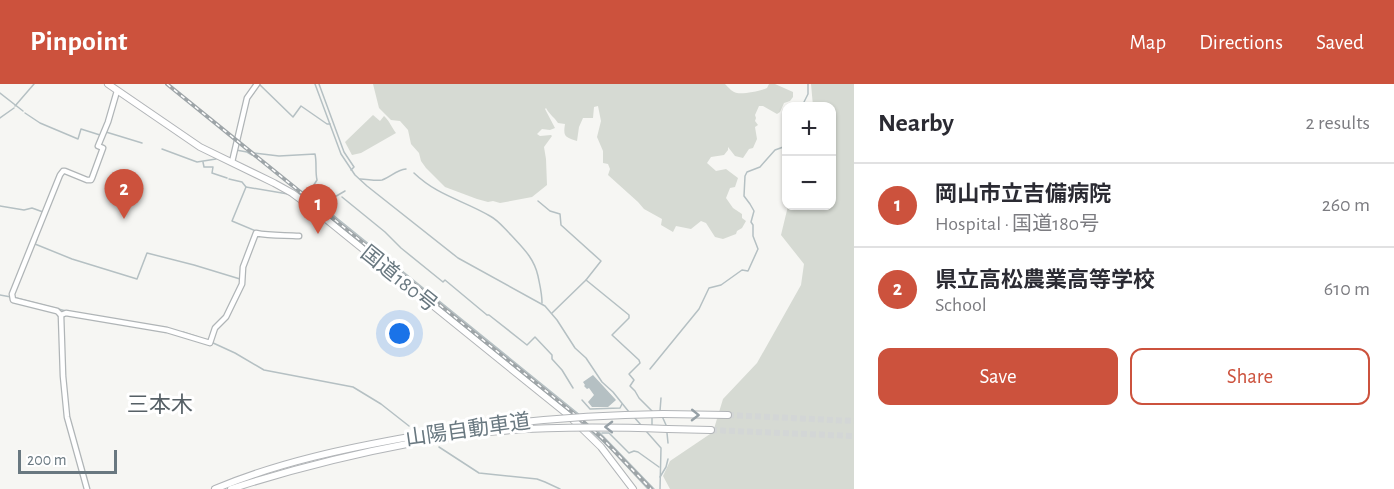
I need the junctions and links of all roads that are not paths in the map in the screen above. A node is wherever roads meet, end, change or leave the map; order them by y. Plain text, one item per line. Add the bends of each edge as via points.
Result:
1 (108, 84) edge
2 (256, 84) edge
3 (117, 91) junction
4 (231, 162) junction
5 (299, 236) dead end
6 (61, 315) junction
7 (728, 415) tunnel mouth
8 (711, 430) tunnel mouth
9 (416, 439) junction
10 (228, 487) edge
11 (87, 489) edge
12 (215, 489) edge
13 (633, 489) edge

1 - 3 highway, 国道180号
2 - 4 main road via 247,98
3 - 4 highway, 国道180号 via 200,147
3 - 6 main road via 91,180 65,171 60,175 12,297 57,310
4 - 13 highway, 国道180号 via 305,202 548,398 601,447
5 - 6 main road via 256,233 244,262 243,280 211,342 129,323
6 - 11 main road via 67,417
9 -> 7 highway, 山陽自動車道, bridge via 545,419
8 -> 9 highway, 山陽自動車道, bridge via 545,428
9 - 10 highway, 山陽自動車道 via 300,464
10 - 12 highway, 山陽自動車道

